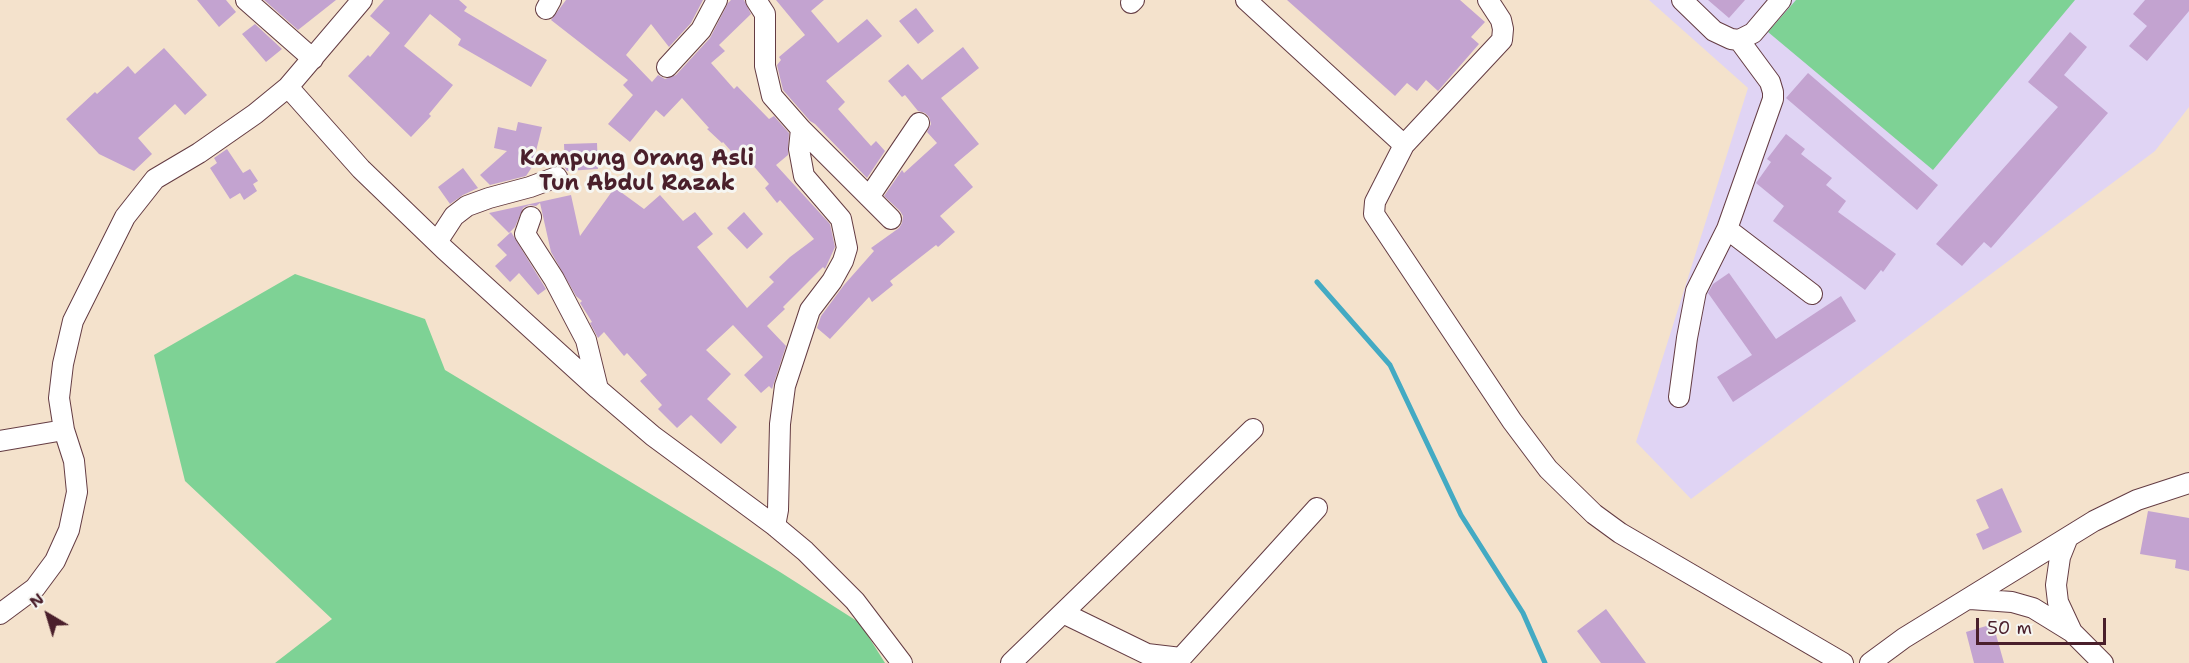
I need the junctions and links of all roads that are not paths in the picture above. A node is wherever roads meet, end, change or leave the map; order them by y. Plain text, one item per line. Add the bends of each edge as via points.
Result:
1 (246, 0) edge
2 (362, 0) edge
3 (717, 0) edge
4 (756, 0) edge
5 (1246, 0) edge
6 (1488, 0) edge
7 (1682, 0) edge
8 (1781, 0) edge
9 (1739, 40) junction
10 (313, 59) junction
11 (667, 67) dead end
12 (288, 87) junction
13 (920, 123) dead end
14 (801, 129) junction
15 (1404, 145) junction
16 (557, 177) dead end
17 (869, 197) junction
18 (531, 217) dead end
19 (891, 219) dead end
20 (1727, 229) junction
21 (437, 242) junction
22 (1812, 294) dead end
23 (598, 389) junction
24 (1679, 397) dead end
25 (1253, 429) dead end
26 (64, 430) junction
27 (0, 441) edge
28 (2189, 483) edge
29 (1317, 508) dead end
30 (775, 526) junction
31 (2068, 537) junction
32 (1970, 599) junction
33 (1063, 613) junction
34 (0, 614) edge
35 (2072, 632) junction
36 (1878, 660) edge
37 (902, 663) edge
38 (1011, 663) edge
39 (1843, 663) edge
40 (2103, 663) edge

1 - 10 street
2 - 10 street
3 - 11 street via 701,30
4 - 14 street via 765,15 765,66 772,96
5 - 15 street
6 - 15 street via 1501,20 1502,40
7 - 9 street via 1714,31
8 - 9 street via 1753,33
9 - 20 street via 1770,82 1773,99
10 - 12 street
12 - 21 street via 361,169
12 - 26 street via 200,153 155,179 125,217 73,321 59,398
13 - 17 street
14 - 17 street
14 - 30 street via 799,149 804,176 841,219 847,248 843,261 810,310 785,386
15 - 39 street via 1374,202 1374,214 1548,469 1594,514 1620,533
16 - 21 street via 467,207 454,216
17 - 19 street
18 - 23 street via 525,234 586,340
20 - 22 street
20 - 24 street via 1696,291
21 - 23 street
23 - 30 street via 701,473
25 - 33 street
26 - 27 street
26 - 34 street via 74,461 77,492 69,530 35,588
28 - 31 street via 2137,500
29 - 33 street via 1181,658 1147,654
30 - 37 street via 855,601
31 - 32 street
31 - 35 street via 2056,585 2058,602
32 - 35 street via 2033,608
32 - 36 street via 1904,638
33 - 38 street
35 - 40 street

